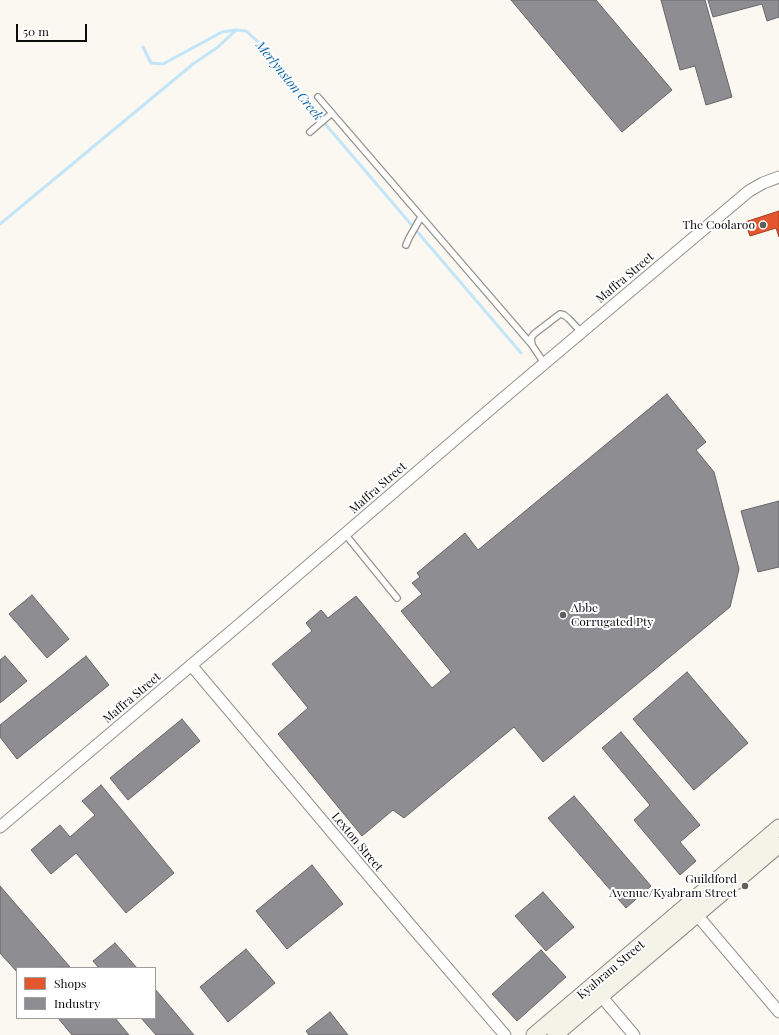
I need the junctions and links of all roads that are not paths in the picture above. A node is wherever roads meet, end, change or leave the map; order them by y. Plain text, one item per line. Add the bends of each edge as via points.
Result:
1 (318, 97) dead end
2 (332, 113) junction
3 (310, 132) dead end
4 (779, 177) edge
5 (421, 217) junction
6 (406, 245) dead end
7 (581, 332) junction
8 (532, 345) junction
9 (544, 363) junction
10 (345, 534) junction
11 (397, 598) dead end
12 (191, 666) junction
13 (0, 827) edge
14 (779, 827) edge
15 (779, 845) edge
16 (692, 910) junction
17 (601, 996) junction
18 (779, 1012) edge
19 (504, 1035) edge
20 (534, 1035) edge
21 (555, 1035) edge
22 (634, 1035) edge

1 - 2 lane
2 - 3 lane
2 - 5 lane
4 - 7 street, Maffra Street via 749,191
5 - 6 lane
5 - 8 lane
7 - 8 lane via 569,318 560,314 534,334 531,338
7 - 9 street, Maffra Street
8 - 9 lane
9 - 10 street, Maffra Street
10 - 11 lane
10 - 12 street, Maffra Street
12 - 13 street, Maffra Street
12 - 19 street, Lexton Street
14 - 16 street, Kyabram Street
15 - 16 street, Kyabram Street
16 - 17 street, Kyabram Street
16 - 18 street
16 - 20 street, Kyabram Street
17 - 21 street, Kyabram Street
17 - 22 street

